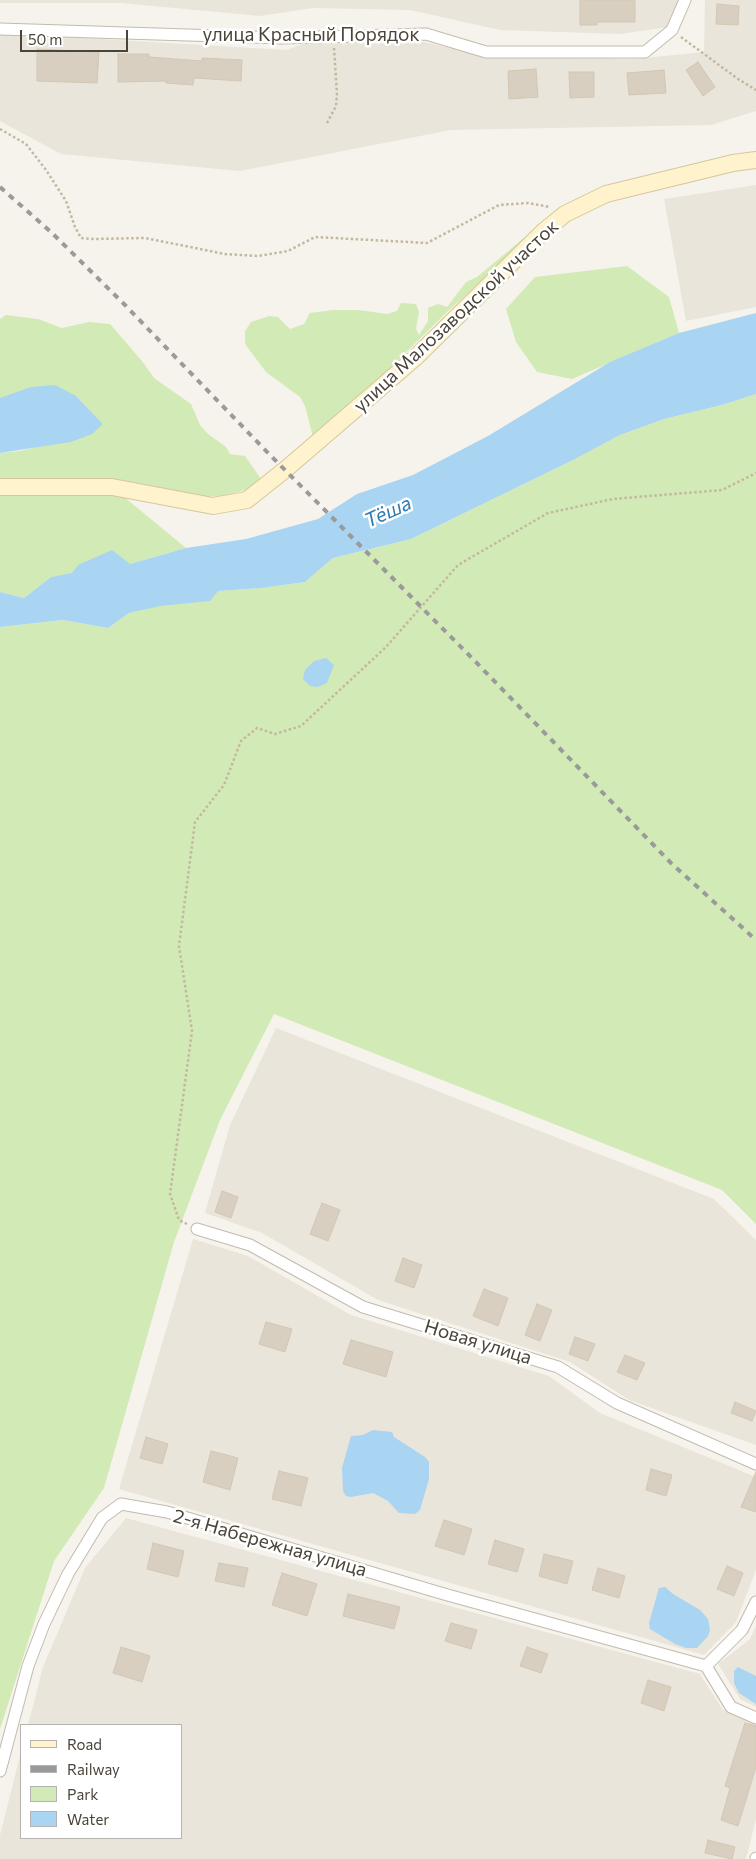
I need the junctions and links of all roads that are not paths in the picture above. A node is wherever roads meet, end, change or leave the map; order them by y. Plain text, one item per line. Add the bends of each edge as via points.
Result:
1 (685, 0) edge
2 (0, 29) edge
3 (756, 160) edge
4 (0, 487) edge
5 (197, 1229) road end
6 (756, 1464) edge
7 (756, 1602) edge
8 (706, 1666) junction
9 (756, 1718) edge
10 (0, 1771) edge

1 - 2 street, улица Красный Порядок via 672,30 645,52 486,52 426,34 282,38
3 - 4 street, улица Малозаводской участок via 606,194 565,214 416,358 247,500 213,506 112,487
5 - 6 street, Новая улица via 250,1245 363,1307 558,1367 616,1403
7 - 8 street via 742,1630
8 - 9 street via 731,1707
8 - 10 street, 2-я Набережная улица via 444,1594 167,1512 121,1504 102,1518 68,1574 44,1624 28,1666

